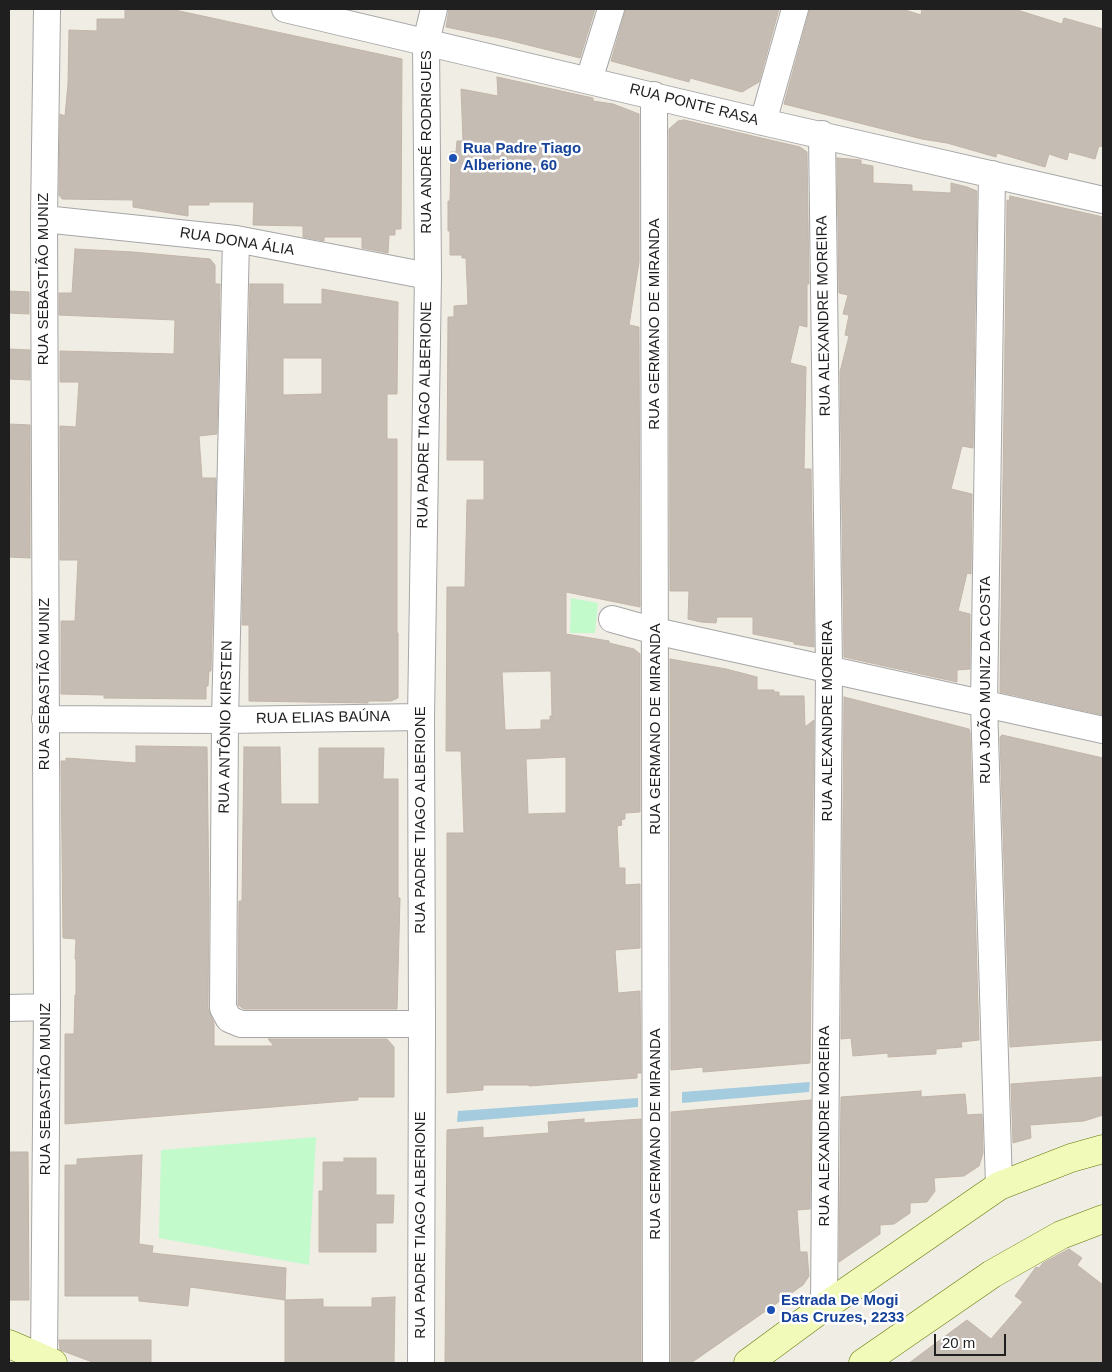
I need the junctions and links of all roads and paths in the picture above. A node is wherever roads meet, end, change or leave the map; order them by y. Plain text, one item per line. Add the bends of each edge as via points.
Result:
1 (47, 9) edge
2 (285, 9) edge
3 (434, 9) edge
4 (611, 9) edge
5 (795, 9) edge
6 (426, 42) junction
7 (590, 80) junction
8 (654, 95) junction
9 (763, 122) junction
10 (822, 134) junction
11 (992, 174) junction
12 (1103, 200) edge
13 (44, 219) junction
14 (236, 239) junction
15 (428, 276) junction
16 (612, 619) dead end
17 (655, 631) junction
18 (829, 669) junction
19 (984, 704) junction
20 (420, 717) junction
21 (45, 719) junction
22 (225, 720) junction
23 (1103, 730) edge
24 (47, 1007) junction
25 (9, 1008) edge
26 (422, 1024) junction
27 (1103, 1149) edge
28 (999, 1186) junction
29 (1103, 1219) edge
30 (824, 1307) junction
31 (9, 1344) edge
32 (48, 1361) edge
33 (421, 1363) edge
34 (656, 1363) edge
35 (748, 1363) edge
36 (863, 1363) edge

1 - 13 street, RUA SEBASTIÃO MUNIZ
2 - 6 street, RUA PONTE RASA
3 - 6 street, RUA ANDRÉ RODRIGUES
4 - 7 street
5 - 9 street
6 - 7 street, RUA PONTE RASA
6 - 15 street, RUA ANDRÉ RODRIGUES
7 - 8 street, RUA PONTE RASA
8 - 9 street, RUA PONTE RASA
8 - 17 street, RUA GERMANO DE MIRANDA
9 - 10 street, RUA PONTE RASA
10 - 11 street, RUA PONTE RASA
10 - 18 street, RUA ALEXANDRE MOREIRA
11 - 12 street, RUA PONTE RASA
11 - 19 street, RUA JOÃO MUNIZ DA COSTA
13 - 14 street, RUA DONA ÁLIA
13 - 21 street, RUA SEBASTIÃO MUNIZ
14 - 15 street, RUA DONA ÁLIA
14 - 22 street, RUA ANTÔNIO KIRSTEN
15 - 20 street, RUA PADRE TIAGO ALBERIONE
16 - 17 street
17 - 18 street
17 - 34 street, RUA GERMANO DE MIRANDA
18 - 19 street
18 - 30 street, RUA ALEXANDRE MOREIRA
19 - 23 street
19 - 28 street, RUA JOÃO MUNIZ DA COSTA
20 - 22 street, RUA ELIAS BAÚNA
20 - 26 street, RUA PADRE TIAGO ALBERIONE
21 - 22 street, RUA ELIAS BAÚNA
21 - 24 street, RUA SEBASTIÃO MUNIZ
22 - 26 street, RUA ANTÔNIO KIRSTEN via 223,1008 229,1019 241,1024
24 - 25 street
24 - 32 street, RUA SEBASTIÃO MUNIZ
26 - 33 street, RUA PADRE TIAGO ALBERIONE
27 - 28 main road
28 - 30 main road
29 - 36 main road via 1061,1234 992,1274
30 - 35 main road
31 - 32 main road

